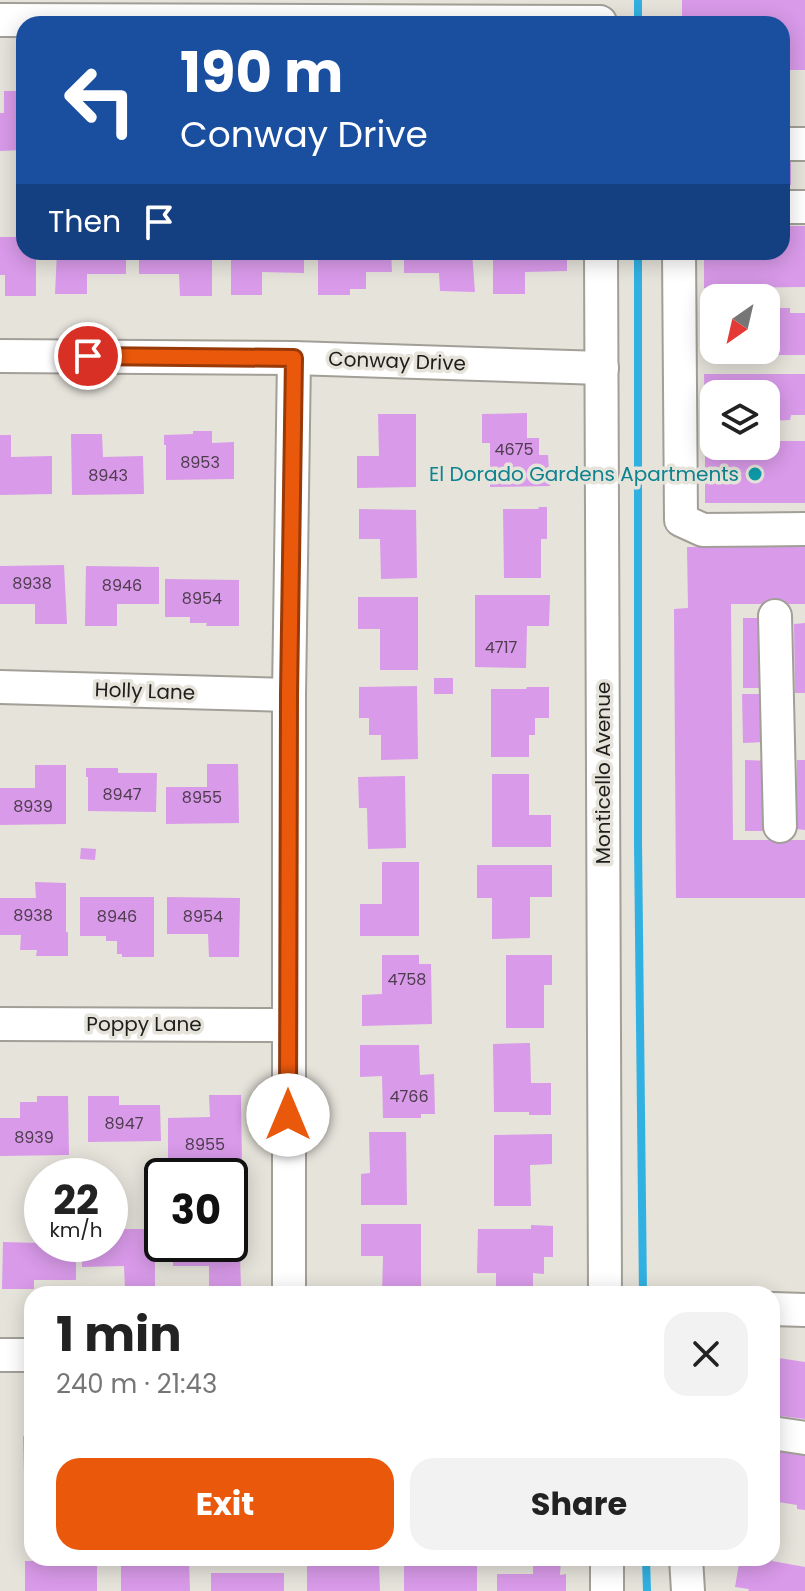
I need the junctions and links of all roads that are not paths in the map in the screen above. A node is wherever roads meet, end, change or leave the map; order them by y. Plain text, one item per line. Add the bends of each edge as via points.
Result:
1 (600, 15) edge
2 (480, 16) edge
3 (601, 260) edge
4 (679, 260) edge
5 (0, 356) edge
6 (294, 358) junction
7 (602, 368) junction
8 (805, 529) edge
9 (775, 616) dead end
10 (0, 687) edge
11 (289, 695) junction
12 (791, 730) edge
13 (780, 826) dead end
14 (0, 1024) edge
15 (288, 1025) junction
16 (289, 1286) edge
17 (605, 1286) edge
18 (780, 1309) edge
19 (805, 1310) edge
20 (0, 1355) edge
21 (24, 1355) edge
22 (780, 1434) edge
23 (805, 1438) edge
24 (607, 1566) edge
25 (686, 1566) edge
26 (607, 1591) edge
27 (688, 1591) edge

1 - 2 street
3 - 7 street, Monticello Avenue
4 - 8 street via 681,520 703,530
5 - 6 street, Conway Drive
6 - 7 street, Conway Drive
6 - 11 street
7 - 17 street, Monticello Avenue
9 - 12 street
10 - 11 street, Holly Lane
11 - 15 street
12 - 13 street
14 - 15 street, Poppy Lane
15 - 16 street
18 - 19 street
20 - 21 street
22 - 23 street
24 - 26 street
25 - 27 street

